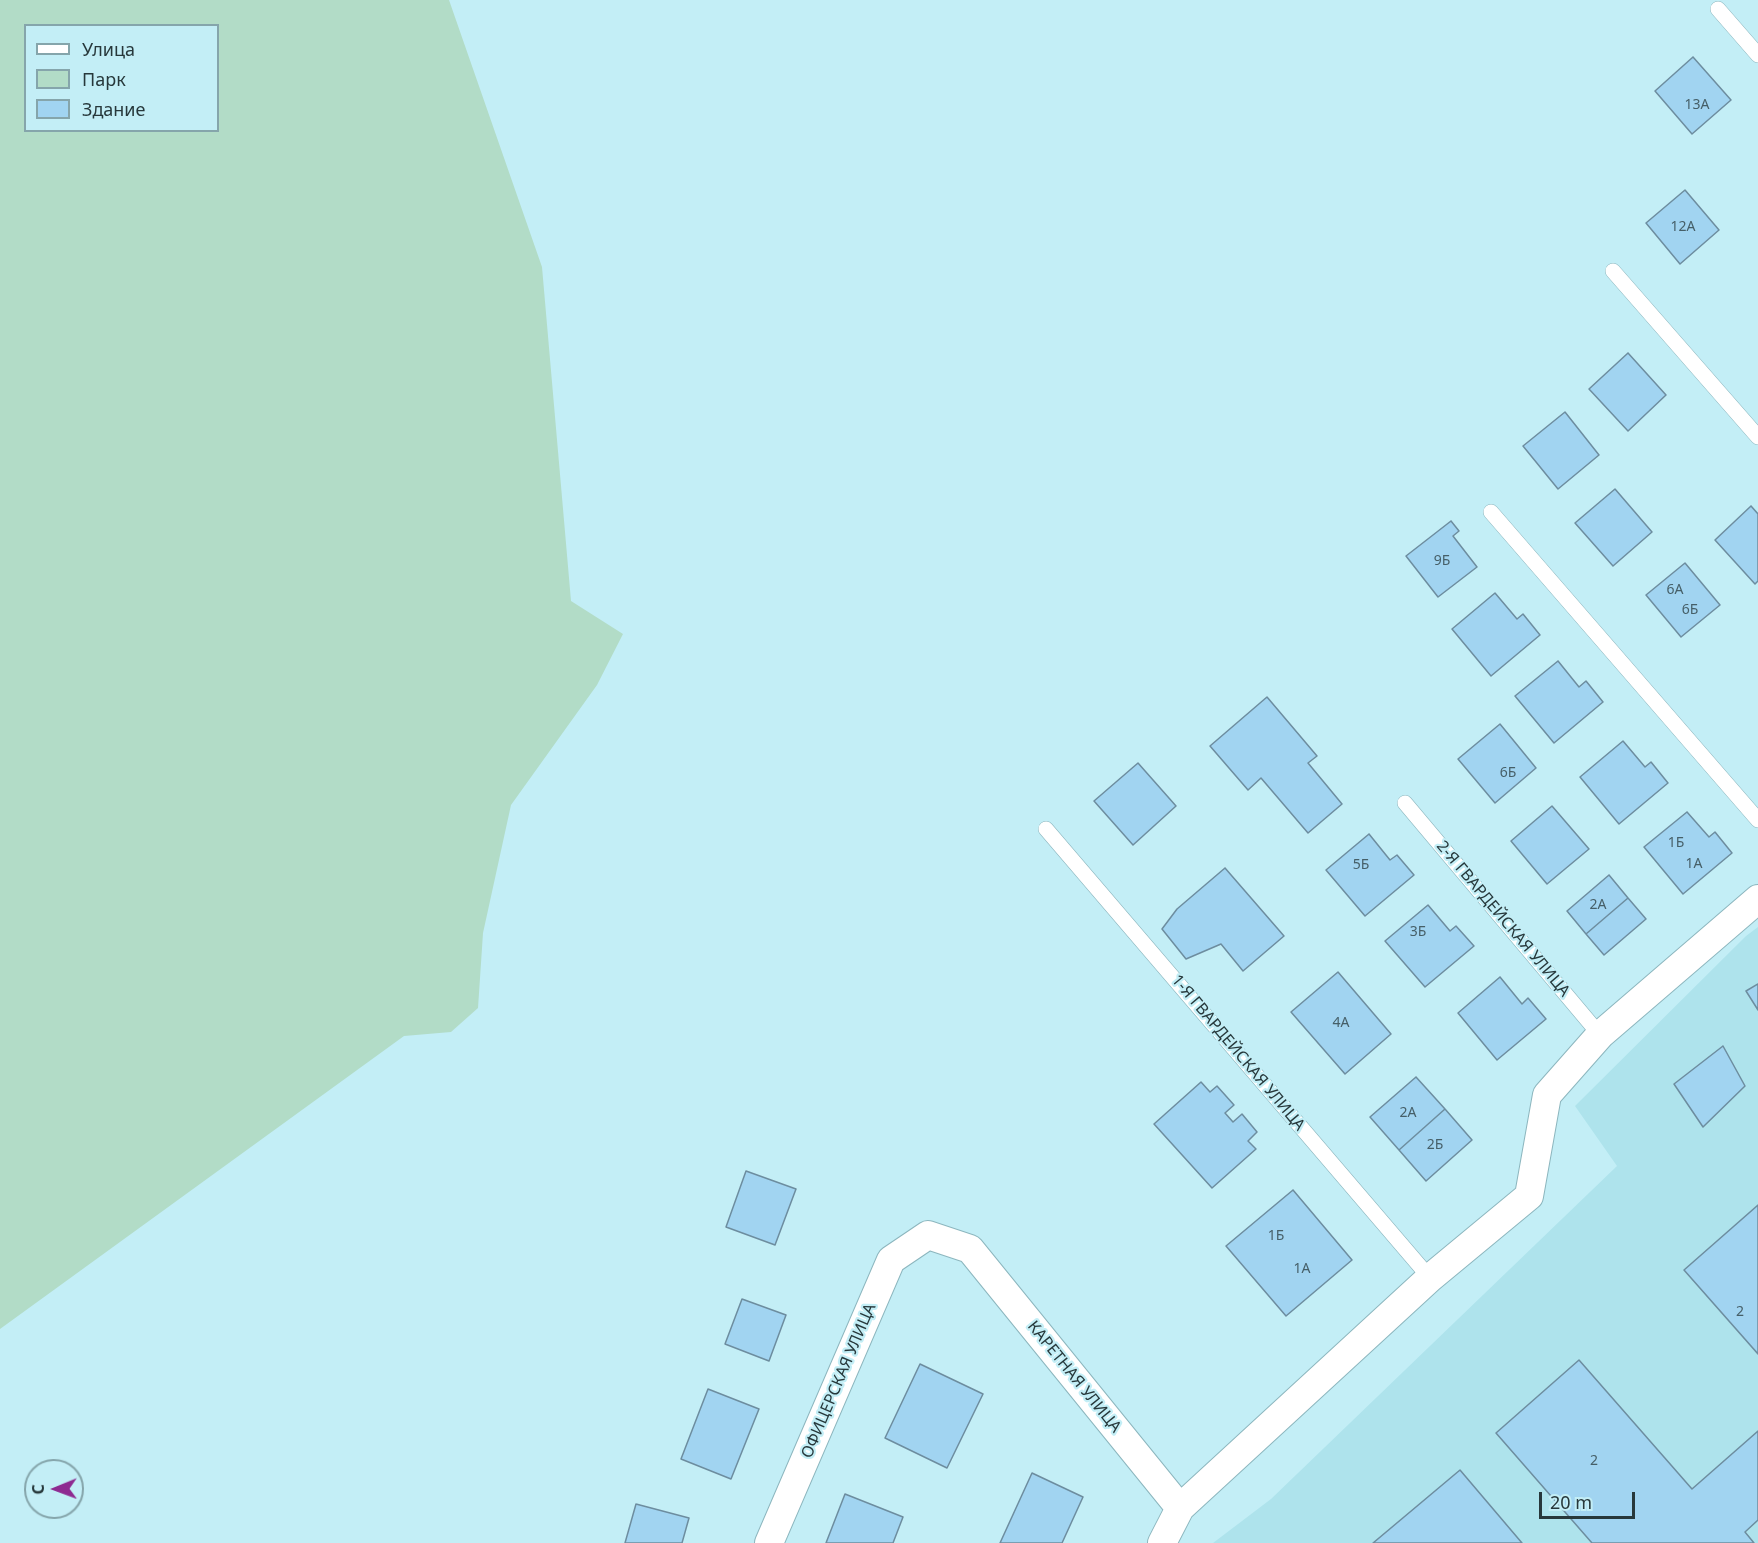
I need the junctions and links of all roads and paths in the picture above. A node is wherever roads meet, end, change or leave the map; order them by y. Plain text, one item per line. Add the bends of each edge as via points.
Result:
1 (1718, 9) dead end
2 (1758, 55) edge
3 (1613, 271) dead end
4 (1758, 437) edge
5 (1491, 512) dead end
6 (1405, 803) dead end
7 (1758, 820) edge
8 (1046, 829) dead end
9 (1758, 899) edge
10 (1600, 1035) junction
11 (928, 1235) joint
12 (1430, 1278) junction
13 (1180, 1508) junction
14 (769, 1543) edge
15 (1162, 1543) edge

1 - 2 lane
3 - 4 lane
5 - 7 lane
6 - 10 lane, 2-Я ГВАРДЕЙСКАЯ УЛИЦА
8 - 12 lane, 1-Я ГВАРДЕЙСКАЯ УЛИЦА
9 - 10 street
10 - 12 street via 1547,1095 1529,1196
11 - 13 street, КАРЕТНАЯ УЛИЦА via 969,1249
11 - 14 street, ОФИЦЕРСКАЯ УЛИЦА via 891,1260
12 - 13 street
13 - 15 street

